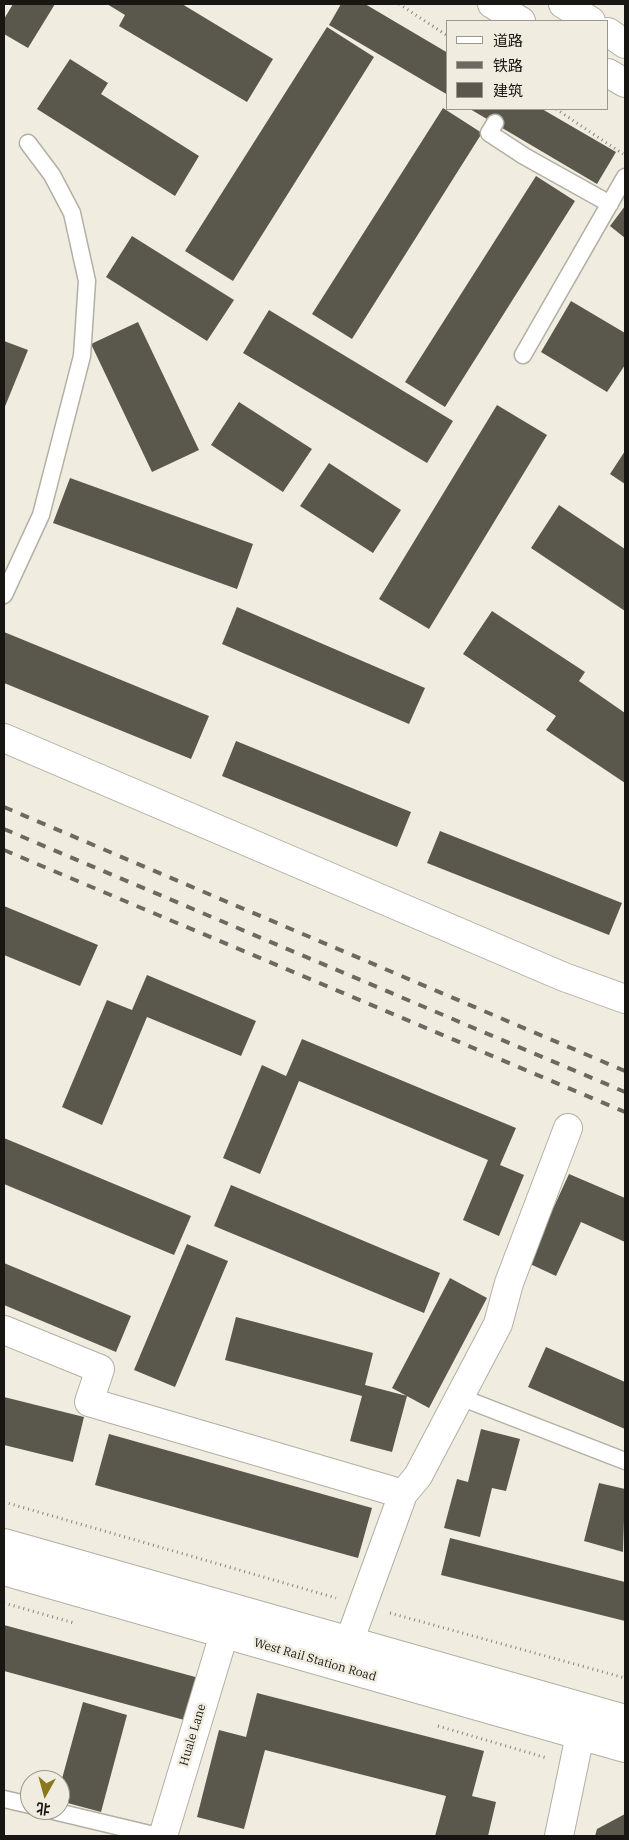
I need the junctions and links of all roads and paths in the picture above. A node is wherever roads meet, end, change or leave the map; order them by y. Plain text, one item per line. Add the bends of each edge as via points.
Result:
1 (399, 4) edge
2 (492, 4) edge
3 (563, 4) edge
4 (519, 20) edge
5 (589, 20) edge
6 (609, 33) edge
7 (446, 35) edge
8 (625, 44) edge
9 (609, 74) edge
10 (625, 83) edge
11 (557, 110) edge
12 (495, 124) dead end
13 (28, 143) dead end
14 (625, 156) edge
15 (625, 177) edge
16 (610, 204) junction
17 (523, 355) dead end
18 (4, 595) edge
19 (4, 738) edge
20 (625, 999) edge
21 (568, 1128) dead end
22 (4, 1330) edge
23 (460, 1397) junction
24 (625, 1461) edge
25 (403, 1494) junction
26 (4, 1502) edge
27 (4, 1543) edge
28 (4, 1571) edge
29 (362, 1605) junction
30 (224, 1634) junction
31 (349, 1642) junction
32 (625, 1678) edge
33 (591, 1711) junction
34 (625, 1719) edge
35 (580, 1736) junction
36 (625, 1748) edge
37 (4, 1799) edge
38 (20, 1803) edge
39 (70, 1815) edge
40 (158, 1836) edge
41 (163, 1836) edge
42 (559, 1836) edge

1 - 7 path
2 - 4 main road
3 - 5 main road
6 - 8 main road
9 - 10 main road
11 - 14 path
12 - 16 lane via 489,132 524,156
13 - 18 lane via 52,175 72,212 87,281 82,356 41,515
15 - 16 lane
16 - 17 lane
19 - 20 main road via 564,977
21 - 23 main road via 509,1283 498,1324
22 - 25 main road via 100,1368 89,1402
23 - 24 lane
23 - 25 main road via 418,1476
25 - 29 main road
26 - 29 path
27 - 31 main road
28 - 30 main road, West Rail Station Road
29 - 31 main road
29 - 32 path
30 - 35 main road, West Rail Station Road
30 - 41 main road, Huale Lane
31 - 33 main road
33 - 34 main road
33 - 35 main road
35 - 36 main road, West Rail Station Road
35 - 42 main road
37 - 38 lane
39 - 40 lane

